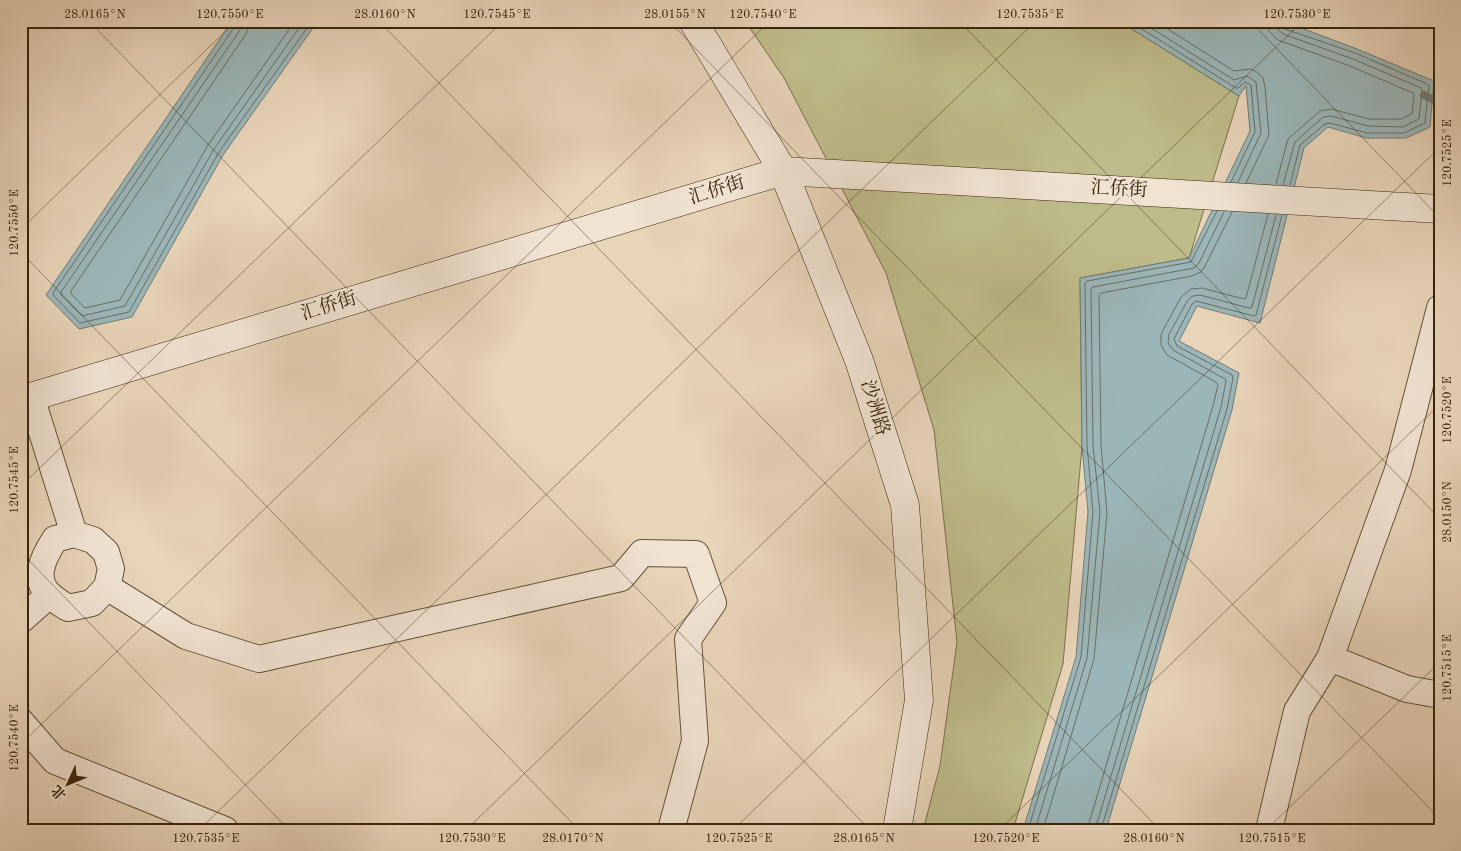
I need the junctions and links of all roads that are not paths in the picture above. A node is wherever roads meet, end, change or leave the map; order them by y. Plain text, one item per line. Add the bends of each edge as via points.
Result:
1 (693, 21) edge
2 (783, 171) junction
3 (1440, 209) edge
4 (1440, 308) edge
5 (26, 398) edge
6 (74, 534) junction
7 (107, 587) junction
8 (49, 595) junction
9 (21, 620) edge
10 (1330, 658) junction
11 (1440, 694) edge
12 (21, 722) edge
13 (225, 830) edge
14 (671, 830) edge
15 (896, 830) edge
16 (1269, 830) edge

1 - 2 street, 沙洲路
2 - 3 street, 汇侨街
2 - 5 street, 汇侨街
2 - 15 street, 沙洲路 via 859,360 905,505 919,700
4 - 10 street via 1398,470
5 - 6 street
6 - 7 street via 93,540 106,552 112,569
6 - 8 street via 55,539 40,567 42,583
7 - 8 street via 92,604 68,608
7 - 14 street via 186,636 258,659 620,578 642,553 696,554 713,603 688,638 695,741
8 - 9 street
10 - 11 street via 1407,689
10 - 16 street via 1297,710
12 - 13 street via 56,761

